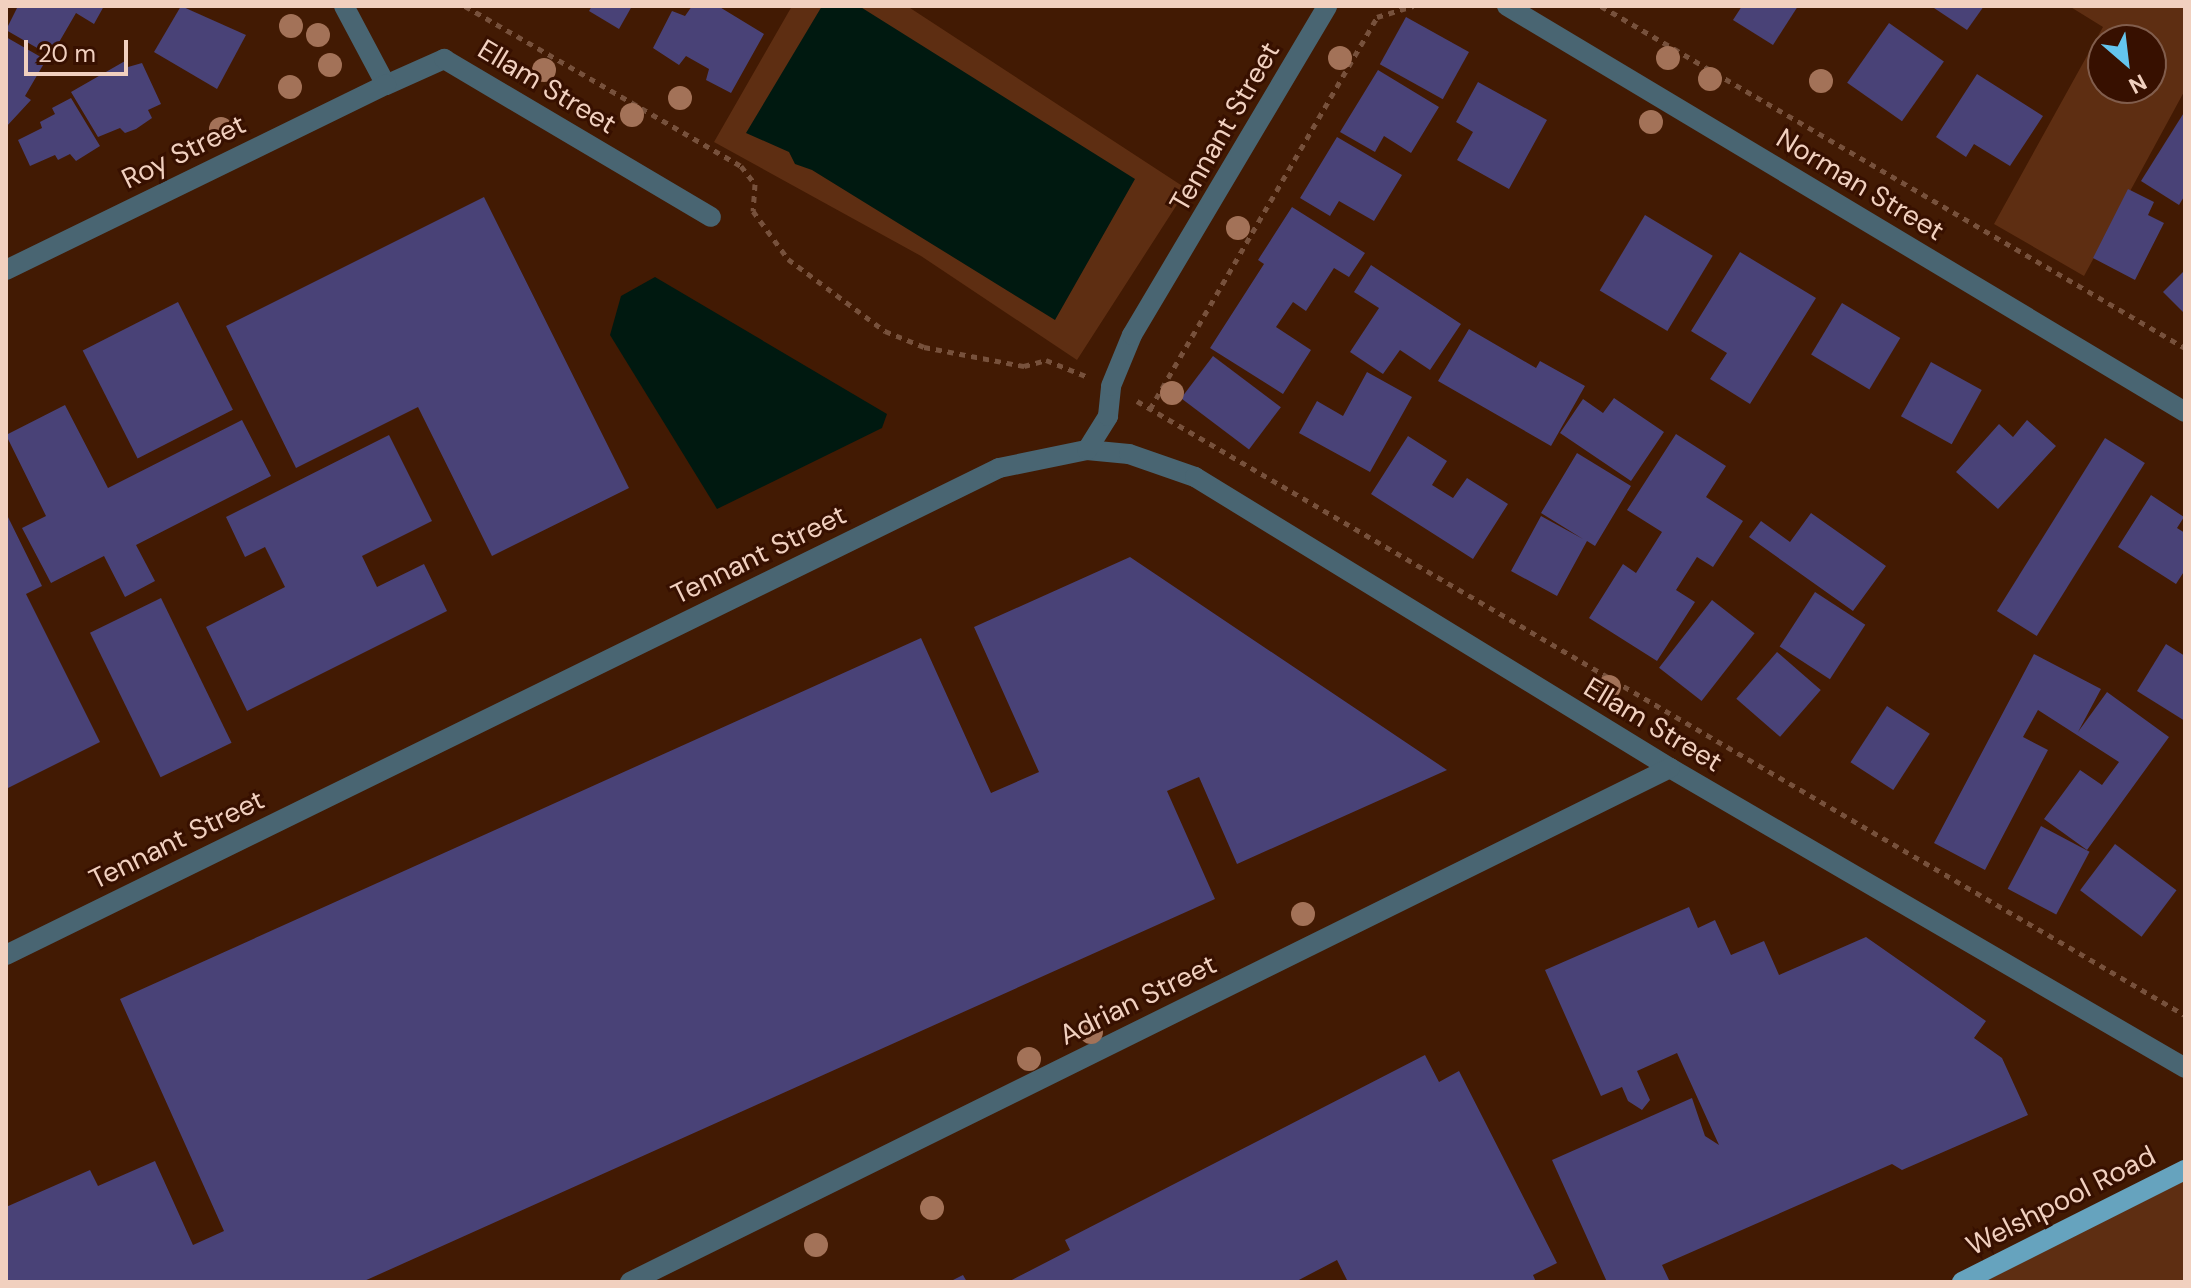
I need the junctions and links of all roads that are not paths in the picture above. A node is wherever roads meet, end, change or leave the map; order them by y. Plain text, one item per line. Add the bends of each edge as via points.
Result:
1 (344, 6) edge
2 (1327, 6) edge
3 (1507, 6) edge
4 (386, 85) junction
5 (711, 217) dead end
6 (6, 270) edge
7 (2185, 412) edge
8 (1087, 450) junction
9 (1670, 768) junction
10 (6, 955) edge
11 (2185, 1068) edge
12 (2185, 1170) edge
13 (630, 1282) edge
14 (1962, 1282) edge

1 - 4 street
2 - 8 street, Tennant Street via 1132,335 1111,386 1108,416
3 - 7 street, Norman Street
4 - 5 street, Ellam Street via 444,59
4 - 6 street, Roy Street
8 - 9 street, Ellam Street via 1129,454 1195,477
8 - 10 street, Tennant Street via 999,468
9 - 11 street, Ellam Street
9 - 13 street, Adrian Street
12 - 14 main road, Welshpool Road

